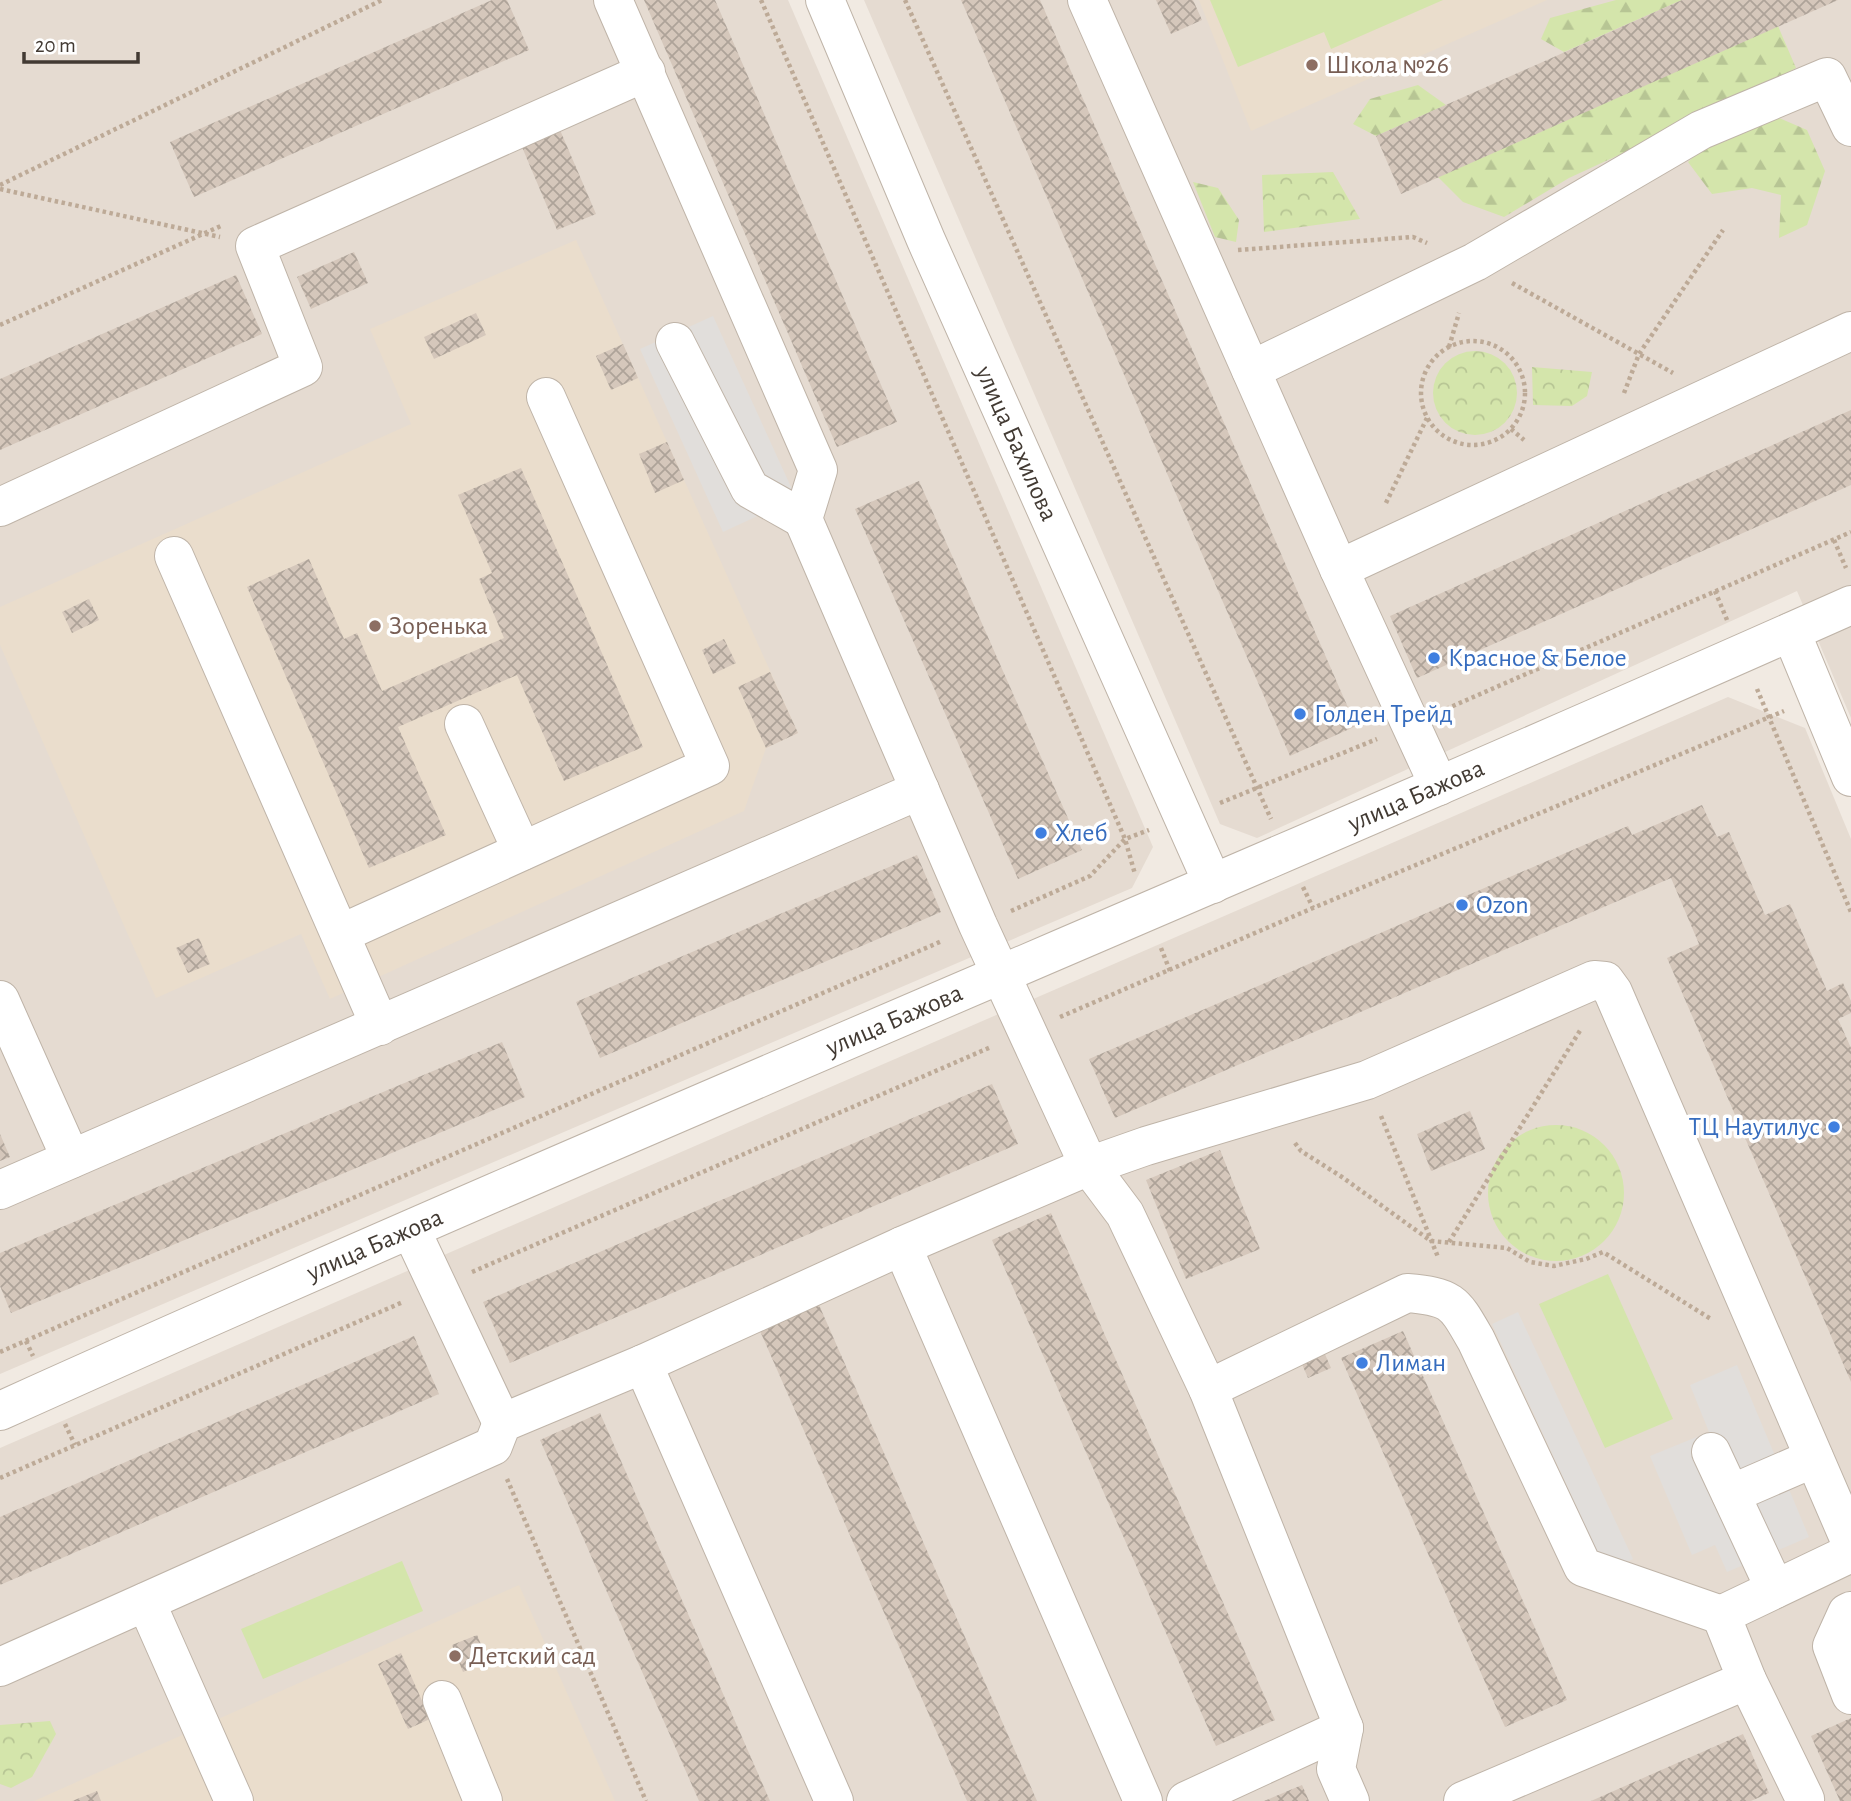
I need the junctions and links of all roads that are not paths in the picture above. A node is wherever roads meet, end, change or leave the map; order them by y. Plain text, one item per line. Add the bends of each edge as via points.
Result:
1 (613, 0) edge
2 (825, 0) edge
3 (1087, 0) edge
4 (646, 72) junction
5 (1851, 127) edge
6 (1851, 331) edge
7 (675, 342) dead end
8 (1251, 370) junction
9 (546, 397) dead end
10 (0, 507) edge
11 (803, 519) junction
12 (174, 556) dead end
13 (1349, 564) junction
14 (1849, 587) edge
15 (1791, 632) junction
16 (464, 724) dead end
17 (1851, 777) edge
18 (1439, 786) junction
19 (920, 790) junction
20 (522, 851) junction
21 (1213, 884) junction
22 (340, 934) junction
23 (1000, 974) junction
24 (0, 1000) edge
25 (380, 1026) junction
26 (71, 1159) junction
27 (1089, 1167) junction
28 (0, 1190) edge
29 (411, 1230) junction
30 (901, 1246) junction
31 (643, 1364) junction
32 (1208, 1389) junction
33 (0, 1410) edge
34 (497, 1434) junction
35 (1711, 1452) dead end
36 (1814, 1458) junction
37 (1731, 1494) junction
38 (1842, 1554) edge
39 (1775, 1589) junction
40 (146, 1602) junction
41 (1849, 1612) edge
42 (1721, 1615) junction
43 (0, 1667) edge
44 (1747, 1680) junction
45 (1851, 1695) edge
46 (442, 1700) dead end
47 (1345, 1728) junction
48 (478, 1799) edge
49 (234, 1801) edge
50 (834, 1801) edge
51 (1143, 1801) edge
52 (1186, 1801) edge
53 (1350, 1801) edge
54 (1463, 1801) edge
55 (1804, 1801) edge

1 - 4 street
2 - 21 street, улица Бахилова via 926,240
3 - 8 street
4 - 10 street via 255,246 303,366
4 - 11 street via 818,470
5 - 8 street via 1827,77 1700,130 1475,262
6 - 13 street
7 - 11 street via 750,489
8 - 13 street
9 - 20 street via 710,766
11 - 19 street
12 - 22 street
13 - 18 street via 1410,724
14 - 15 street, улица Бажова
15 - 17 street
15 - 18 street, улица Бажова
16 - 20 street
18 - 21 street, улица Бажова
19 - 23 street
19 - 25 street
20 - 22 street
21 - 23 street, улица Бажова
22 - 25 street
23 - 27 street
23 - 29 street, улица Бажова
24 - 26 street
25 - 26 street
26 - 28 street
27 - 30 street
27 - 32 street via 1125,1213
27 - 36 street via 1367,1080 1594,980 1605,981
29 - 33 street, улица Бажова
29 - 34 street
30 - 31 street
30 - 51 street
31 - 34 street
31 - 50 street
32 - 42 street via 1407,1293 1433,1295 1457,1307 1476,1340 1583,1567
32 - 47 street
34 - 40 street
35 - 37 street
36 - 37 street
36 - 38 street
37 - 39 street
38 - 39 street
38 - 41 street
39 - 42 street
40 - 43 street
40 - 49 street
41 - 45 street via 1832,1646
42 - 44 street
44 - 54 street
44 - 55 street
46 - 48 street
47 - 52 street
47 - 53 street via 1336,1769

